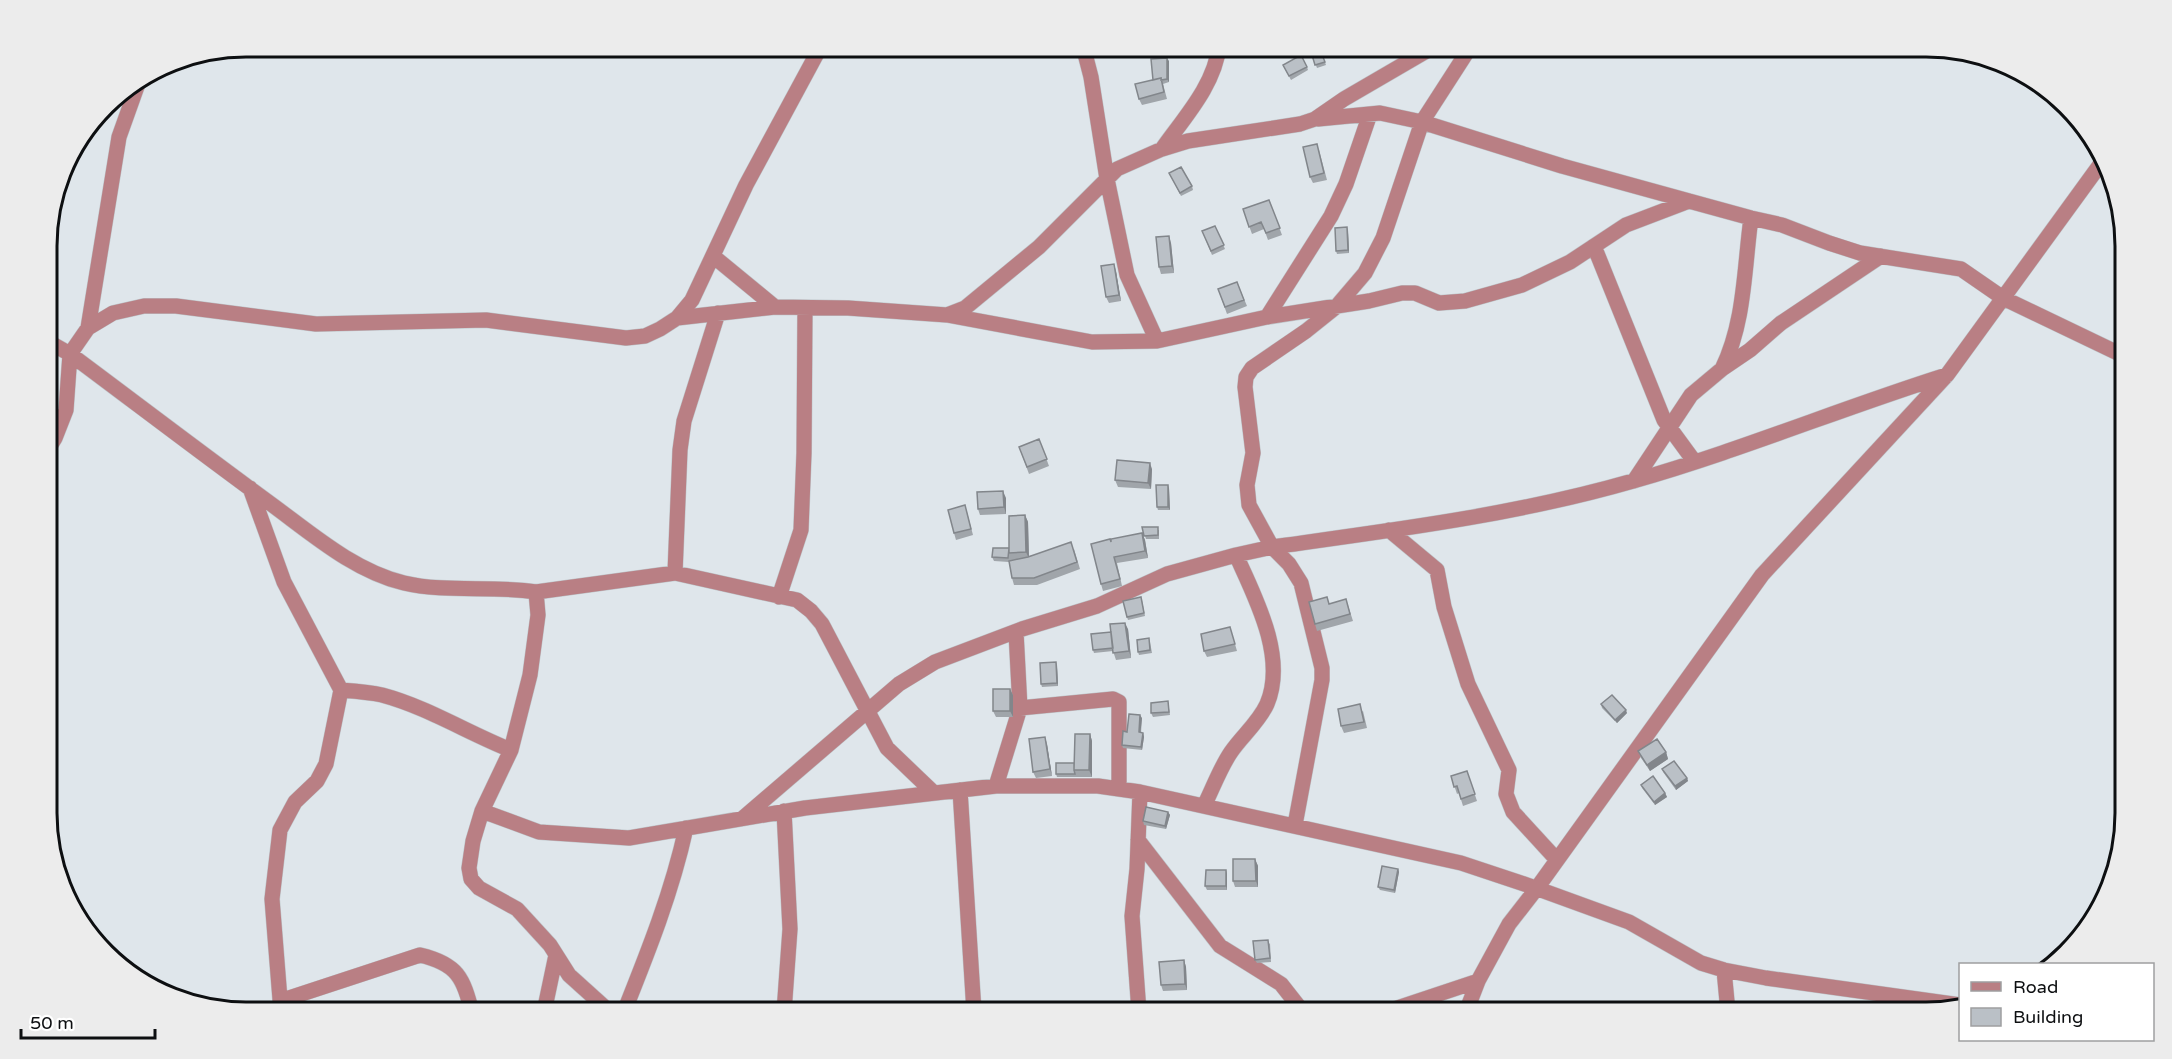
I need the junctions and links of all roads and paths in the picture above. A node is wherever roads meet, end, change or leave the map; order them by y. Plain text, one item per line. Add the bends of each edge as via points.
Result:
1 (815, 57) edge
2 (1086, 57) edge
3 (1217, 57) edge
4 (1416, 57) edge
5 (1464, 57) edge
6 (135, 94) edge
7 (1370, 114) junction
8 (1315, 119) junction
9 (1422, 122) junction
10 (1161, 149) junction
11 (2098, 168) edge
12 (1107, 178) junction
13 (1689, 201) junction
14 (1751, 218) junction
15 (1594, 246) junction
16 (712, 256) junction
17 (1881, 256) junction
18 (2003, 298) junction
19 (775, 307) junction
20 (1336, 307) junction
21 (805, 308) junction
22 (717, 314) junction
23 (947, 315) junction
24 (1267, 317) junction
25 (677, 318) junction
26 (88, 328) junction
27 (1156, 341) junction
28 (57, 347) edge
29 (2115, 352) edge
30 (70, 354) junction
31 (1722, 369) junction
32 (1947, 375) junction
33 (1668, 428) junction
34 (57, 435) edge
35 (1694, 461) junction
36 (1634, 481) junction
37 (250, 488) junction
38 (1389, 530) junction
39 (1272, 548) junction
40 (1236, 555) junction
41 (675, 573) junction
42 (536, 592) junction
43 (779, 597) junction
44 (1016, 632) junction
45 (340, 690) junction
46 (1020, 708) junction
47 (868, 711) junction
48 (511, 750) junction
49 (996, 786) junction
50 (1119, 789) junction
51 (960, 790) junction
52 (1140, 792) junction
53 (934, 793) junction
54 (1204, 806) junction
55 (482, 811) junction
56 (784, 811) junction
57 (743, 818) junction
58 (1295, 825) junction
59 (686, 828) junction
60 (1137, 840) junction
61 (1557, 860) junction
62 (1537, 888) junction
63 (556, 955) junction
64 (1724, 970) junction
65 (1478, 981) junction
66 (280, 1002) edge
67 (293, 1002) edge
68 (469, 1002) edge
69 (546, 1002) edge
70 (599, 1002) edge
71 (628, 1002) edge
72 (785, 1002) edge
73 (973, 1002) edge
74 (1138, 1002) edge
75 (1295, 1002) edge
76 (1415, 1002) edge
77 (1470, 1002) edge
78 (1727, 1002) edge
79 (1938, 1002) edge

1 - 16 street
2 - 12 street
3 - 10 street via 1206,85
4 - 8 street
5 - 9 street
6 - 26 street via 119,137
7 - 8 street
7 - 9 street
7 - 24 street via 1331,216
8 - 10 street
9 - 13 street
9 - 20 street via 1383,238 1365,273
10 - 12 street via 1117,169
11 - 18 street
12 - 23 street via 1039,247 964,308
12 - 27 street via 1127,275
13 - 14 street
13 - 15 street via 1626,225
14 - 17 street via 1860,253
14 - 31 street via 1739,323
15 - 20 street via 1522,285 1465,301 1439,303 1410,292
15 - 33 street
16 - 19 street
16 - 25 street via 692,300
17 - 18 street via 1961,269
17 - 31 street via 1781,323
18 - 29 street
18 - 32 street
19 - 21 street
19 - 22 street
20 - 24 street
20 - 39 street via 1252,368 1246,377 1253,453 1247,485 1249,505
21 - 23 street
21 - 43 street via 801,530
22 - 25 street
22 - 41 street via 684,421
23 - 27 street via 1092,342
24 - 27 street
25 - 26 street via 653,333 626,338 486,320 316,324 144,306 113,314
26 - 30 street
28 - 30 street
30 - 34 street via 66,410
30 - 37 street
31 - 33 street via 1691,395
32 - 35 street
32 - 61 street via 1762,575
33 - 35 street
33 - 36 street
35 - 36 street
36 - 38 street via 1520,510
37 - 42 street via 364,569 414,584
37 - 45 street via 284,582
38 - 39 street
38 - 61 street via 1437,570 1468,684 1509,770 1506,794 1513,812
39 - 40 street
39 - 58 street via 1289,564 1300,583 1322,668
40 - 44 street via 1167,574 1096,606
40 - 54 street via 1267,625 1273,671 1267,703 1230,753
41 - 42 street
41 - 43 street
42 - 48 street via 530,675
43 - 47 street via 796,600 822,624
44 - 46 street
44 - 47 street via 935,662 899,684
45 - 48 street via 383,696
45 - 66 street via 326,764 295,802 280,830 272,899
46 - 49 street
46 - 50 street via 1113,699 1119,702
47 - 53 street via 887,748
47 - 57 street
48 - 55 street
49 - 50 street
49 - 51 street
50 - 52 street
51 - 53 street
51 - 73 street
52 - 54 street
52 - 60 street
53 - 56 street
54 - 58 street
55 - 59 street via 539,832 628,838
55 - 63 street via 472,841 471,879 479,888 517,909
56 - 57 street
56 - 72 street via 790,929
57 - 59 street
58 - 62 street via 1461,863
59 - 71 street via 658,923
60 - 74 street via 1132,916
60 - 75 street via 1220,946 1281,984
61 - 62 street
62 - 64 street via 1629,922 1701,963
62 - 65 street via 1509,924
63 - 69 street
63 - 70 street via 569,975
64 - 78 street
64 - 79 street
65 - 76 street
65 - 77 street
67 - 68 street via 420,955 456,971

